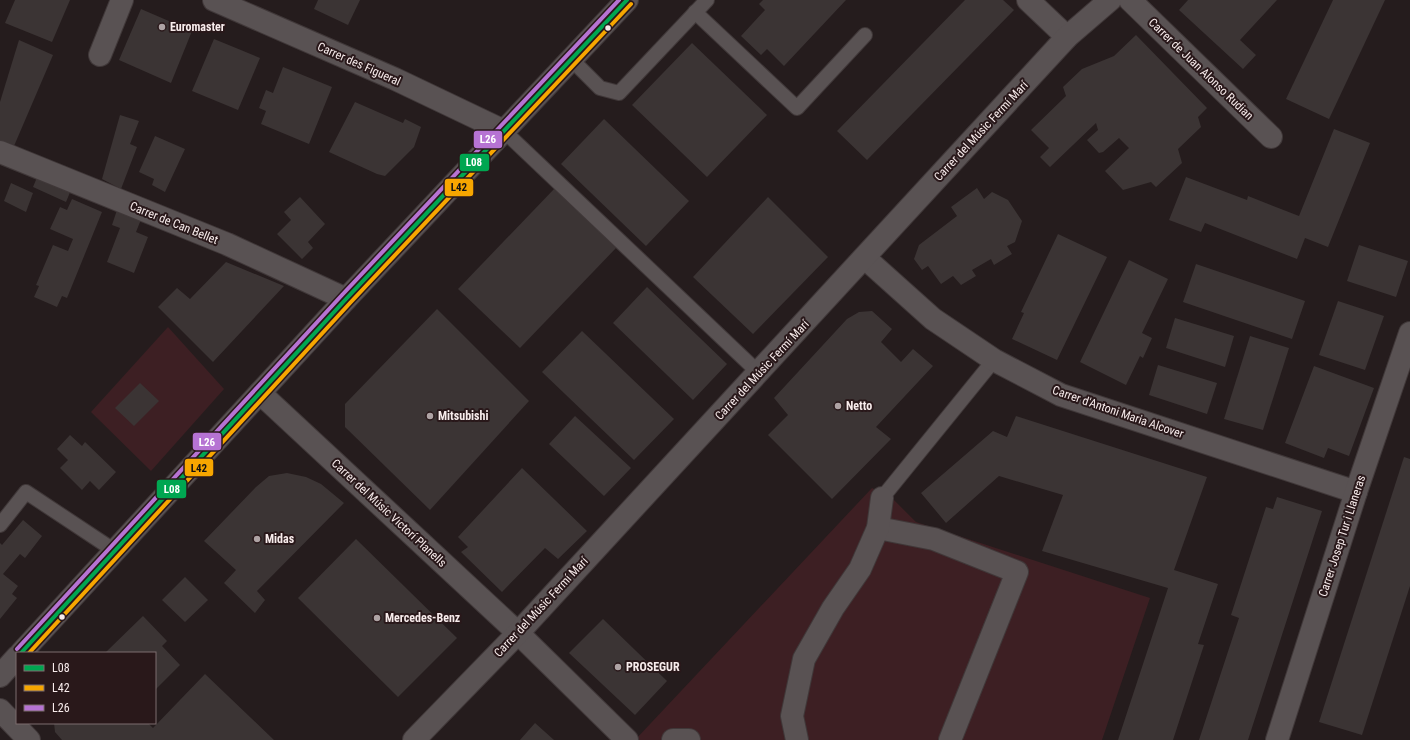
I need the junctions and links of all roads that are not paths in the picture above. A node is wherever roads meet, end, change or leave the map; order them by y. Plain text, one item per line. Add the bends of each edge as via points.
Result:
1 (122, 0) edge
2 (214, 0) edge
3 (627, 0) edge
4 (707, 0) edge
5 (1028, 0) edge
6 (1110, 0) edge
7 (1130, 0) edge
8 (695, 12) junction
9 (865, 35) dead end
10 (1067, 37) junction
11 (100, 55) dead end
12 (571, 59) junction
13 (504, 131) junction
14 (1272, 138) dead end
15 (0, 152) edge
16 (865, 258) junction
17 (346, 299) junction
18 (1410, 333) edge
19 (994, 360) junction
20 (759, 373) junction
21 (260, 393) junction
22 (1356, 492) junction
23 (882, 498) joint
24 (0, 525) edge
25 (878, 528) junction
26 (114, 552) junction
27 (518, 633) junction
28 (22, 652) edge
29 (16, 658) edge
30 (0, 676) edge
31 (0, 710) edge
32 (29, 740) edge
33 (414, 740) edge
34 (627, 740) edge
35 (673, 740) edge
36 (689, 740) edge
37 (796, 740) edge
38 (950, 740) edge
39 (1277, 740) edge

1 - 11 street
2 - 13 street, Carrer des Figueral via 395,79
3 - 12 street
4 - 8 lane
5 - 10 street
6 - 10 street, Carrer del Músic Fermí Marí
7 - 14 street, Carrer de Juan Alonso Rudian
8 - 9 lane via 797,108
8 - 12 lane via 619,93 600,88
10 - 16 street, Carrer del Músic Fermí Marí
12 - 13 street
13 - 17 street
13 - 20 lane
15 - 17 street, Carrer de Can Bellet via 227,244
16 - 19 street, Carrer d'Antoni Maria Alcover via 933,319
16 - 20 street, Carrer del Músic Fermí Marí
17 - 21 street
18 - 22 street, Carrer Josep Tur i Llaneras
19 - 22 street, Carrer d'Antoni Maria Alcover via 1061,395
19 - 23 lane
20 - 27 street, Carrer del Músic Fermí Marí
21 - 26 street
21 - 27 street, Carrer del Músic Victorí Planells
22 - 39 street, Carrer Josep Tur i Llaneras
23 - 25 street
24 - 26 lane via 26,492
25 - 37 street via 860,569 832,608 804,659 792,716
25 - 38 street via 934,539 1017,572
26 - 28 street
27 - 33 street, Carrer del Músic Fermí Marí
27 - 34 street, Carrer del Músic Victorí Planells
29 - 30 street
31 - 32 street
35 - 36 street

